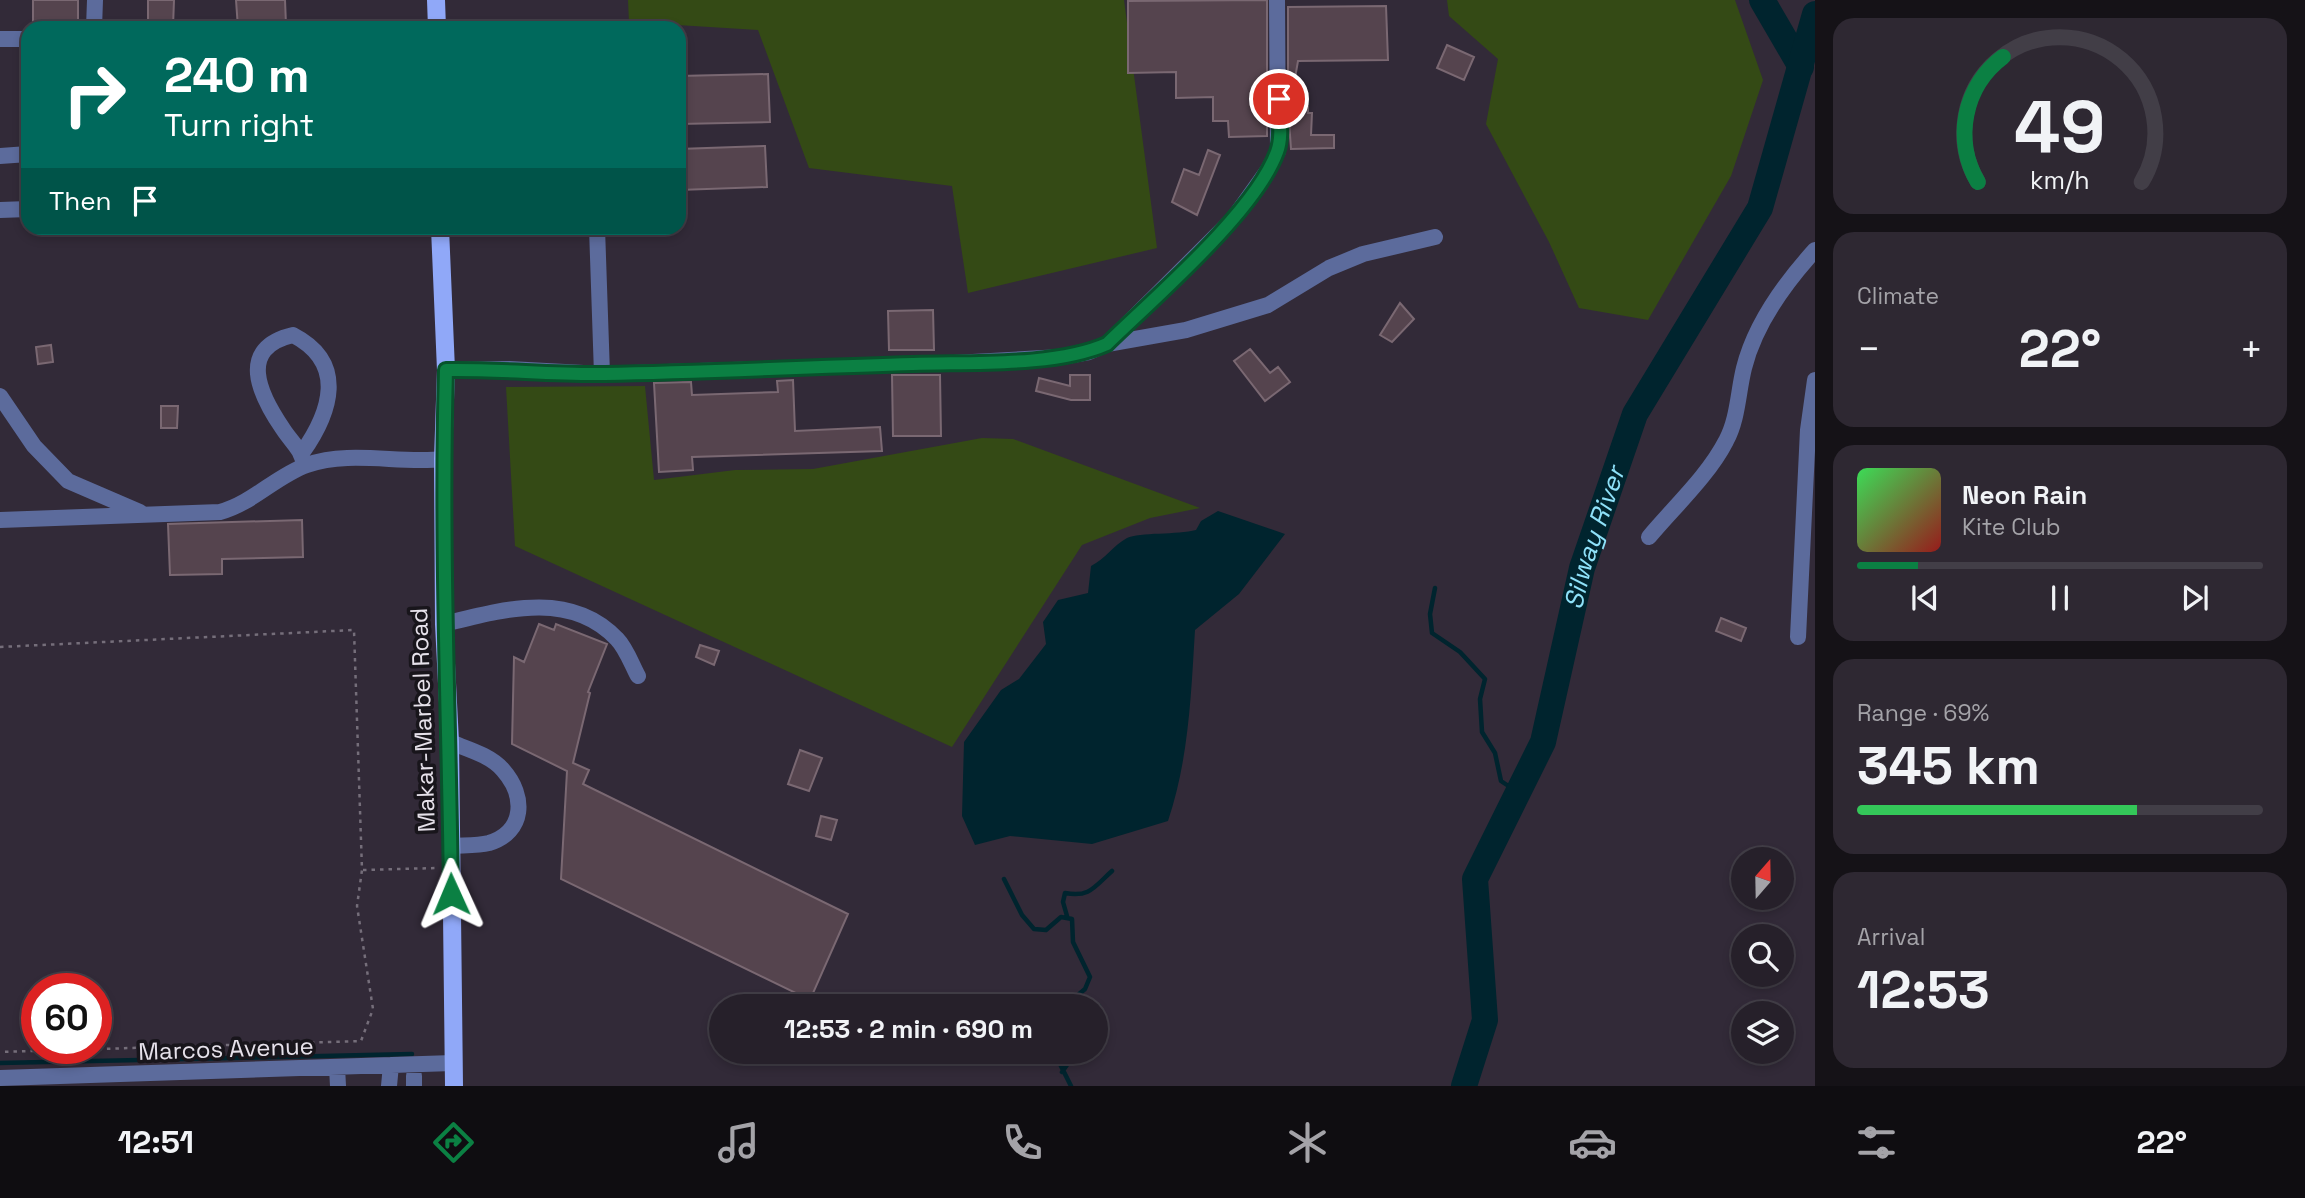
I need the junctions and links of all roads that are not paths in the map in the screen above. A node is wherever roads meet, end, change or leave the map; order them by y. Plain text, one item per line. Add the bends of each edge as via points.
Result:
1 (95, 0) edge
2 (436, 0) edge
3 (1277, 0) edge
4 (94, 21) edge
5 (437, 21) edge
6 (0, 39) edge
7 (21, 39) edge
8 (21, 154) edge
9 (0, 156) edge
10 (21, 210) edge
11 (0, 211) edge
12 (440, 235) edge
13 (597, 235) edge
14 (1435, 237) dead end
15 (1815, 250) edge
16 (1107, 344) junction
17 (446, 370) junction
18 (602, 374) junction
19 (1815, 380) edge
20 (0, 396) edge
21 (443, 458) junction
22 (303, 459) junction
23 (149, 515) junction
24 (0, 520) edge
25 (1649, 537) dead end
26 (444, 624) junction
27 (1798, 637) dead end
28 (638, 676) dead end
29 (450, 742) junction
30 (450, 846) junction
31 (453, 1063) junction
32 (391, 1065) junction
33 (337, 1067) junction
34 (0, 1078) edge
35 (259, 1079) edge
36 (121, 1081) edge
37 (338, 1086) edge
38 (390, 1086) edge
39 (454, 1086) edge

1 - 4 street
2 - 5 main road
3 - 16 street via 1278,151 1233,219
6 - 7 street
8 - 9 street
10 - 11 street
12 - 17 main road, Makar-Marbel Road
13 - 18 street
14 - 16 street via 1363,254 1268,305 1186,330
15 - 25 street via 1797,270 1751,346 1728,439
16 - 18 street via 1060,357
17 - 18 street
17 - 21 main road, Makar-Marbel Road
19 - 27 street via 1808,430
20 - 23 street via 34,446 68,481
21 - 22 street
21 - 26 main road, Makar-Marbel Road
22 - 22 street via 282,428 258,375 261,352 274,340 293,335 323,358 330,390
22 - 23 street via 228,510
23 - 24 street
26 - 28 street via 513,608 563,609 590,619 617,639
26 - 29 main road, Makar-Marbel Road
29 - 30 main road, Makar-Marbel Road
29 - 30 street via 502,769 520,805 518,822 506,835 487,843
30 - 31 main road, Makar-Marbel Road
31 - 32 street, Marcos Avenue
31 - 39 main road, Makar-Marbel Road
32 - 33 street, Marcos Avenue
32 - 38 street
33 - 35 street, Marcos Avenue
33 - 37 street
34 - 36 street, Marcos Avenue
35 - 36 street, Marcos Avenue

